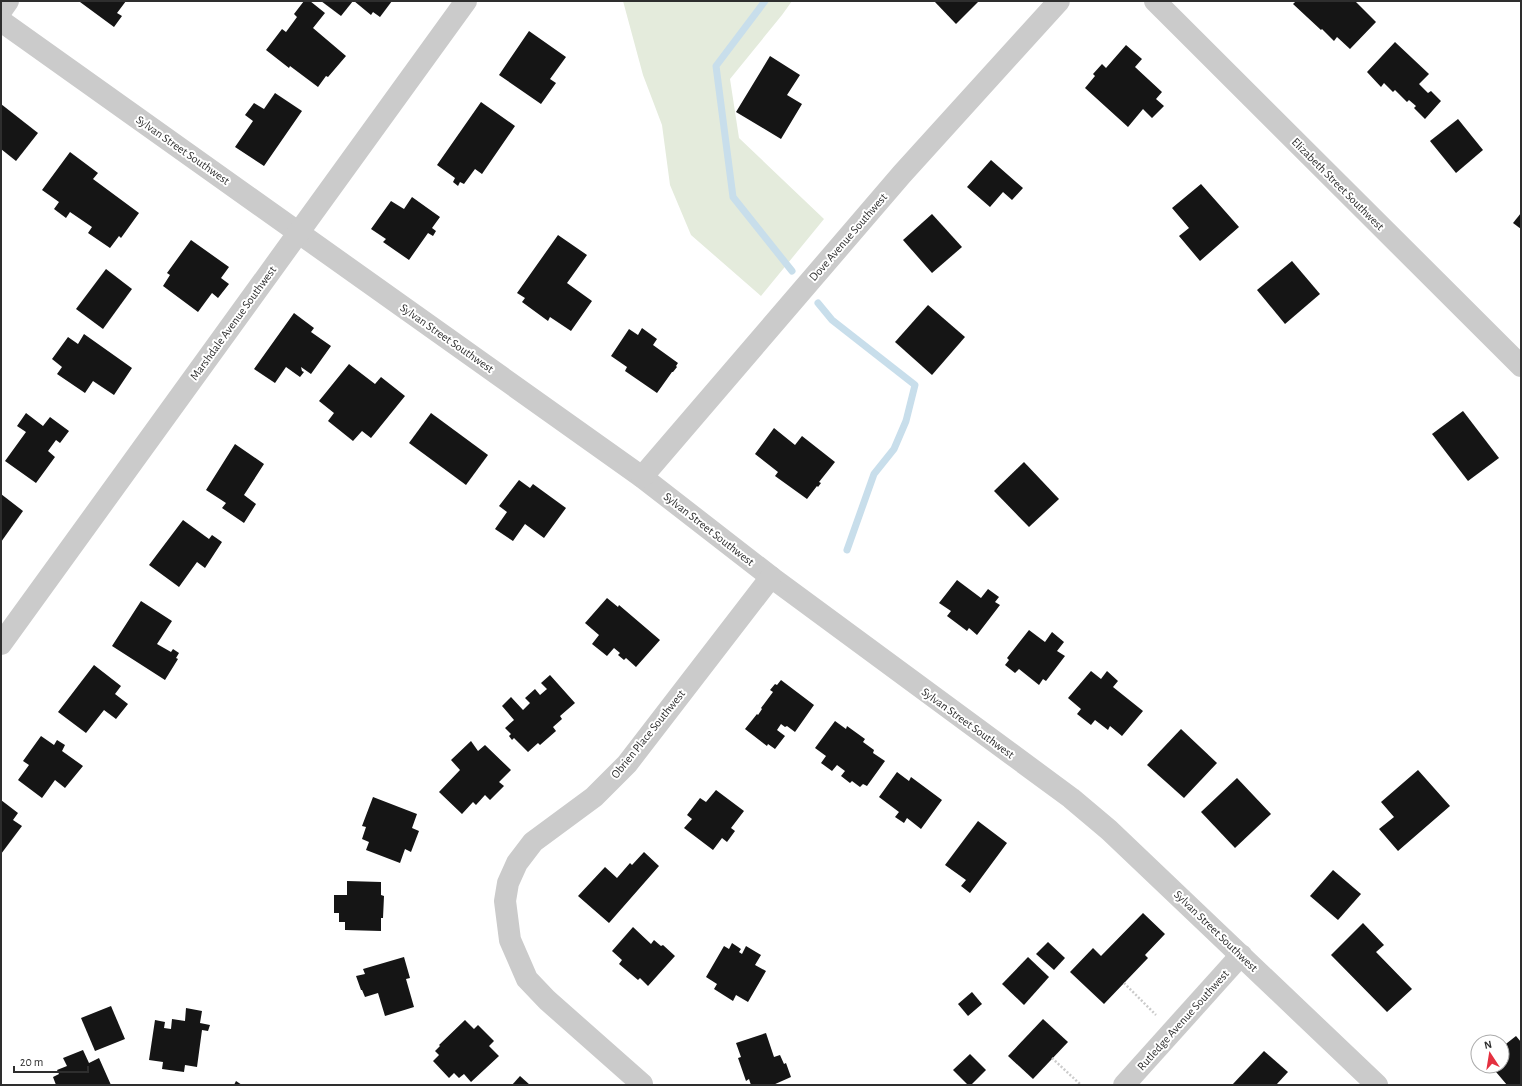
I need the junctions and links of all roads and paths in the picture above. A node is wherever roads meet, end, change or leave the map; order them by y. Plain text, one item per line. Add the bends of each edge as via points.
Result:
1 (8, 1) edge
2 (466, 1) edge
3 (1059, 1) edge
4 (1155, 1) edge
5 (1, 11) edge
6 (1, 22) edge
7 (299, 232) junction
8 (1521, 366) edge
9 (642, 477) junction
10 (771, 577) junction
11 (1, 644) edge
12 (1241, 956) junction
13 (1124, 983) dead end
14 (1172, 1032) junction
15 (1052, 1058) dead end
16 (642, 1084) dead end
17 (1081, 1085) edge
18 (1124, 1085) edge
19 (1376, 1085) edge

1 - 5 street
2 - 7 street, Marshdale Avenue Southwest
3 - 9 street, Dove Avenue Southwest via 902,174
4 - 8 street, Elizabeth Street Southwest
6 - 7 street, Sylvan Street Southwest
7 - 9 street, Sylvan Street Southwest
7 - 11 street, Marshdale Avenue Southwest
9 - 10 street, Sylvan Street Southwest
10 - 12 street, Sylvan Street Southwest via 1076,802 1109,830
10 - 16 street, Obrien Place Southwest via 627,764 594,797 533,842 517,863 508,883 505,901 510,940 527,979 547,1000
12 - 14 street, Rutledge Avenue Southwest
12 - 19 street, Sylvan Street Southwest
13 - 14 path
14 - 18 street, Rutledge Avenue Southwest
15 - 17 path

